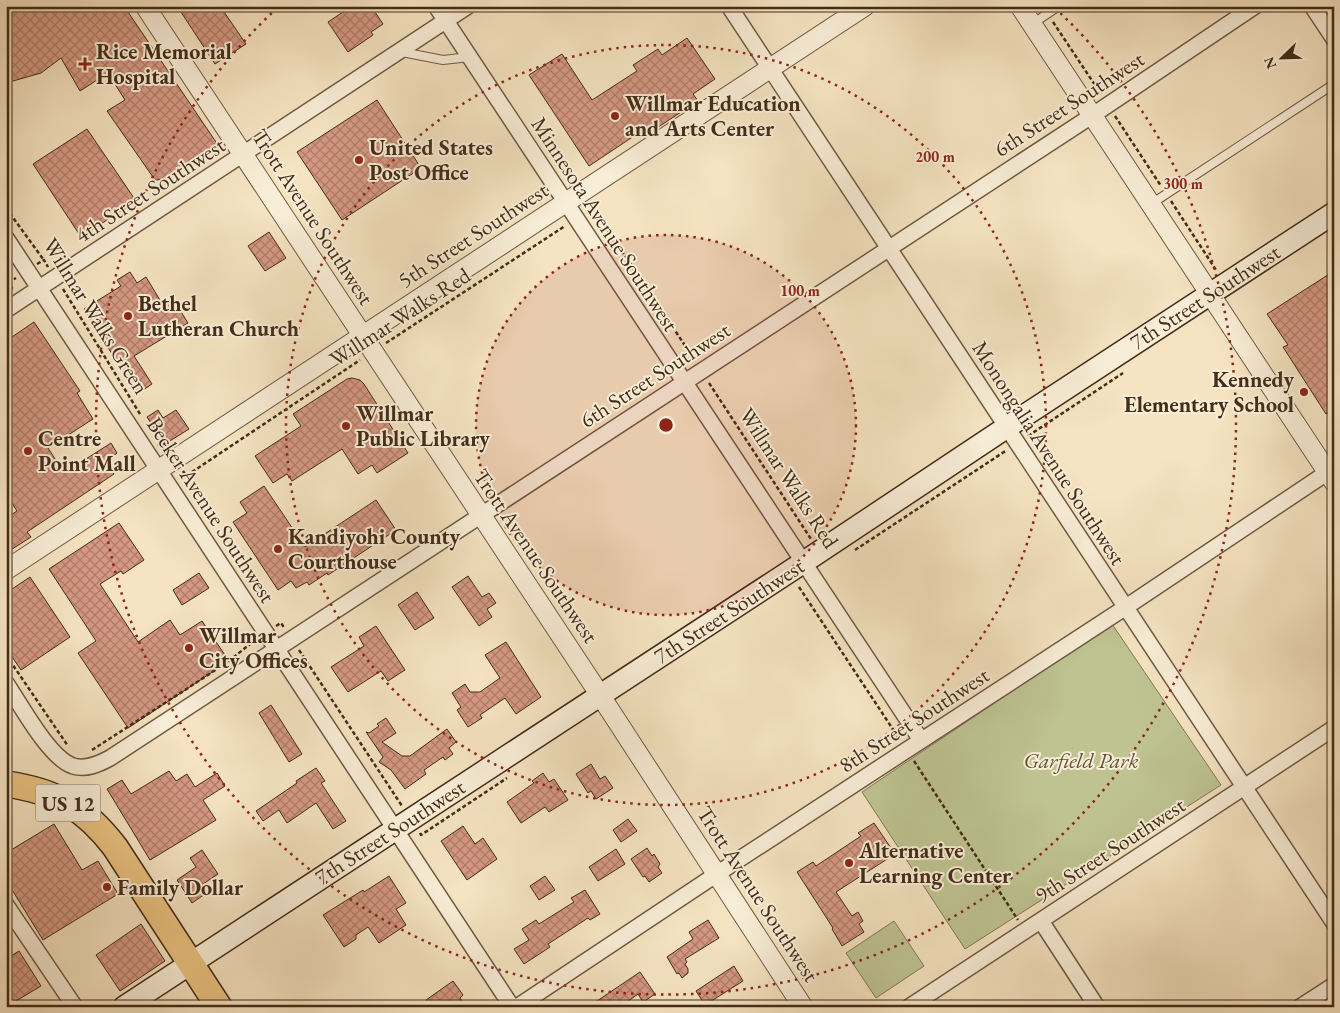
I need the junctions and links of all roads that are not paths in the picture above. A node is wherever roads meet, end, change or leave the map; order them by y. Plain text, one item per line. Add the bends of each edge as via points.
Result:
1 (145, 6) edge
2 (436, 6) edge
3 (468, 6) edge
4 (729, 6) edge
5 (865, 6) edge
6 (1020, 6) edge
7 (1060, 6) edge
8 (1254, 6) edge
9 (1312, 6) edge
10 (1040, 19) junction
11 (446, 21) junction
12 (1334, 39) edge
13 (400, 52) junction
14 (470, 57) junction
15 (770, 68) junction
16 (1334, 84) edge
17 (1100, 110) junction
18 (243, 155) junction
19 (1159, 199) junction
20 (566, 203) junction
21 (1334, 213) edge
22 (6, 238) edge
23 (889, 248) junction
24 (40, 288) junction
25 (1218, 289) junction
26 (6, 310) edge
27 (363, 336) junction
28 (684, 382) junction
29 (1012, 435) junction
30 (160, 470) junction
31 (1332, 474) edge
32 (481, 516) junction
33 (811, 561) junction
34 (6, 570) edge
35 (1126, 607) junction
36 (276, 650) junction
37 (6, 683) edge
38 (600, 695) junction
39 (1334, 728) edge
40 (921, 740) junction
41 (6, 784) edge
42 (1244, 787) junction
43 (403, 825) junction
44 (716, 874) junction
45 (6, 905) edge
46 (1040, 921) junction
47 (1334, 923) edge
48 (191, 963) junction
49 (1334, 985) edge
50 (75, 1007) edge
51 (124, 1007) edge
52 (219, 1007) edge
53 (512, 1007) edge
54 (518, 1007) edge
55 (803, 1007) edge
56 (909, 1007) edge
57 (1097, 1007) edge
58 (1300, 1007) edge

1 - 18 street, Trott Avenue Southwest
2 - 11 street, Minnesota Avenue Southwest
3 - 11 street, 4th Street Southwest
4 - 15 street, Monongalia Avenue Southwest
5 - 15 street, 5th Street Southwest
6 - 10 street
7 - 10 lane
8 - 17 street, 6th Street Southwest
9 - 12 street
10 - 17 street
11 - 13 street, 4th Street Southwest
11 - 14 street, Minnesota Avenue Southwest
13 - 14 lane via 443,60
13 - 18 street, 4th Street Southwest
14 - 20 street, Minnesota Avenue Southwest
15 - 20 street, 5th Street Southwest
15 - 23 street, Monongalia Avenue Southwest
16 - 19 lane
17 - 19 street
17 - 23 street, 6th Street Southwest
18 - 24 street, 4th Street Southwest
18 - 27 street, Trott Avenue Southwest
19 - 25 street
20 - 27 street, 5th Street Southwest
20 - 28 street, Minnesota Avenue Southwest
21 - 25 main road, 7th Street Southwest
22 - 24 street, Becker Avenue Southwest
23 - 28 street, 6th Street Southwest
23 - 29 street, Monongalia Avenue Southwest
24 - 26 street, 4th Street Southwest
24 - 30 street, Becker Avenue Southwest
25 - 29 main road, 7th Street Southwest
25 - 31 street
27 - 30 street, 5th Street Southwest
27 - 32 street, Trott Avenue Southwest
28 - 32 street, 6th Street Southwest
28 - 33 street, Minnesota Avenue Southwest
29 - 33 main road, 7th Street Southwest
29 - 35 street, Monongalia Avenue Southwest
30 - 34 street, 5th Street Southwest
30 - 36 street, Becker Avenue Southwest
31 - 35 street, 8th Street Southwest
32 - 36 street, 6th Street Southwest
32 - 38 street, Trott Avenue Southwest
33 - 38 main road, 7th Street Southwest
33 - 40 street, Minnesota Avenue Southwest
35 - 40 street, 8th Street Southwest
35 - 42 street, Monongalia Avenue Southwest
36 - 37 street, 6th Street Southwest via 94,766 74,767 56,756
36 - 43 street, Becker Avenue Southwest
38 - 43 main road, 7th Street Southwest
38 - 44 street, Trott Avenue Southwest
39 - 42 street, 9th Street Southwest
40 - 44 street, 8th Street Southwest
41 - 48 highway, US 12 via 56,796 88,817 115,848
42 - 46 street, 9th Street Southwest
42 - 47 street, Monongalia Avenue Southwest
43 - 48 main road, 7th Street Southwest
43 - 53 street, Becker Avenue Southwest
44 - 54 street, 8th Street Southwest
44 - 55 street, Trott Avenue Southwest
45 - 50 street
46 - 56 street, 9th Street Southwest
46 - 57 street
48 - 51 main road, 7th Street Southwest
48 - 52 highway, US 12
49 - 58 street

